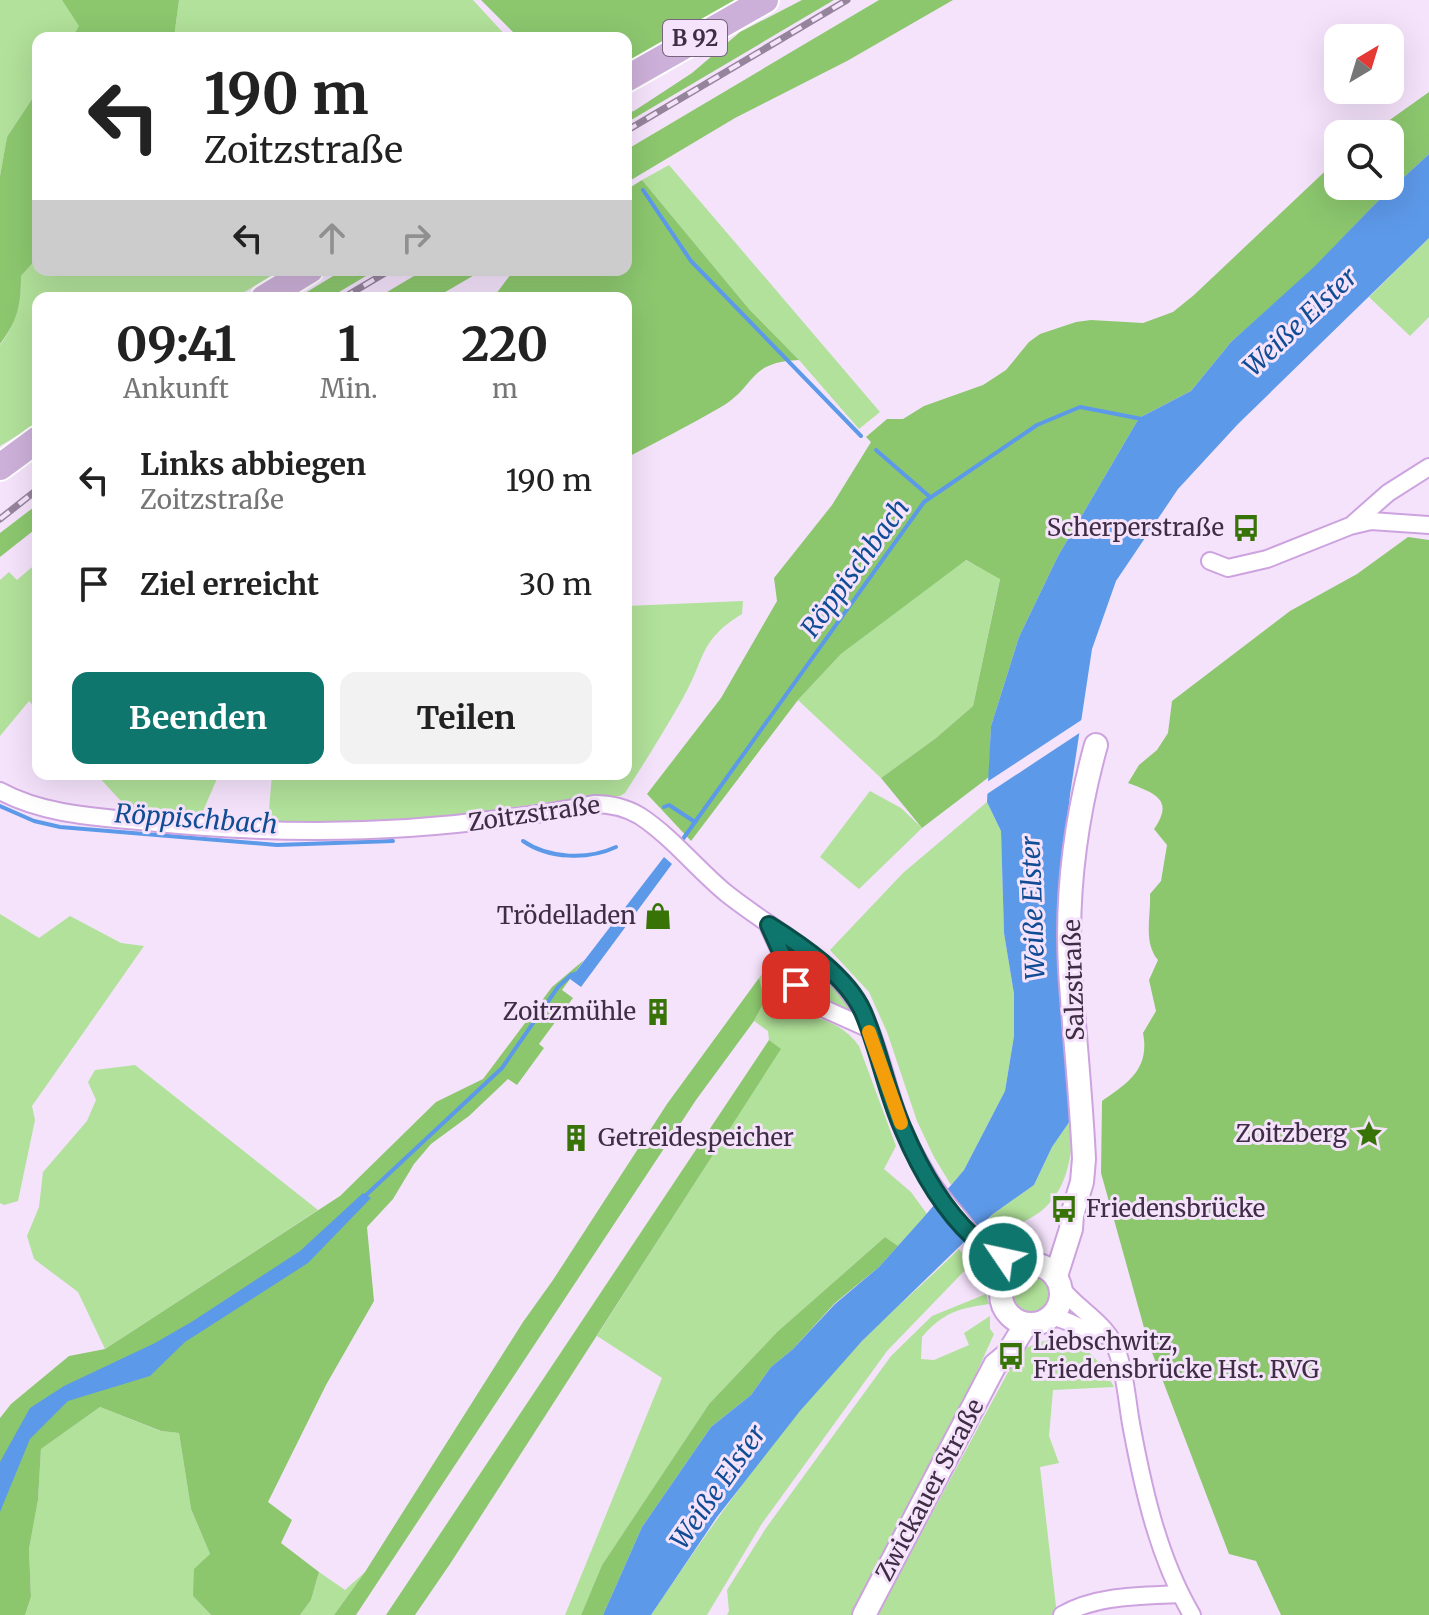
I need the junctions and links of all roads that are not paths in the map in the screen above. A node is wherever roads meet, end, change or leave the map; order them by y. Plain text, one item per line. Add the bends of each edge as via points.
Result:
1 (765, 0) edge
2 (632, 76) edge
3 (300, 276) edge
4 (274, 292) edge
5 (32, 443) edge
6 (0, 467) edge
7 (1429, 467) edge
8 (1429, 525) edge
9 (1350, 526) junction
10 (1210, 561) dead end
11 (1096, 745) dead end
12 (0, 791) edge
13 (769, 925) junction
14 (867, 1028) junction
15 (992, 1257) junction
16 (1043, 1274) junction
17 (1002, 1284) junction
18 (1052, 1317) junction
19 (1017, 1318) junction
20 (1105, 1335) junction
21 (1180, 1594) junction
22 (864, 1615) edge
23 (1062, 1615) edge
24 (1192, 1615) edge

1 - 2 main road, B 92
3 - 4 main road
5 - 6 main road
7 - 9 street
8 - 9 street via 1371,521
9 - 10 street via 1267,559 1228,568
11 - 16 main road, Salzstraße via 1078,826 1071,896 1082,1182
12 - 13 street, Zoitzstraße via 46,808 95,817 305,832 428,828 610,804 640,817
13 - 14 street, Zoitzstraße via 830,970 863,1012
13 - 14 street, Zoitzstraße via 796,985 818,1006
14 - 15 street, Zoitzstraße via 909,1141 979,1252
15 - 16 street, Zoitzstraße
15 - 17 street, Zoitzstraße
16 - 17 main road via 1010,1272
16 - 18 main road via 1060,1304
16 - 20 street via 1099,1322
17 - 19 main road via 1001,1299
18 - 19 main road via 1038,1324
18 - 20 street
19 - 22 main road, Zwickauer Straße via 1007,1355 995,1365
20 - 21 street via 1117,1351 1145,1495
21 - 23 street via 1122,1597
21 - 24 street

